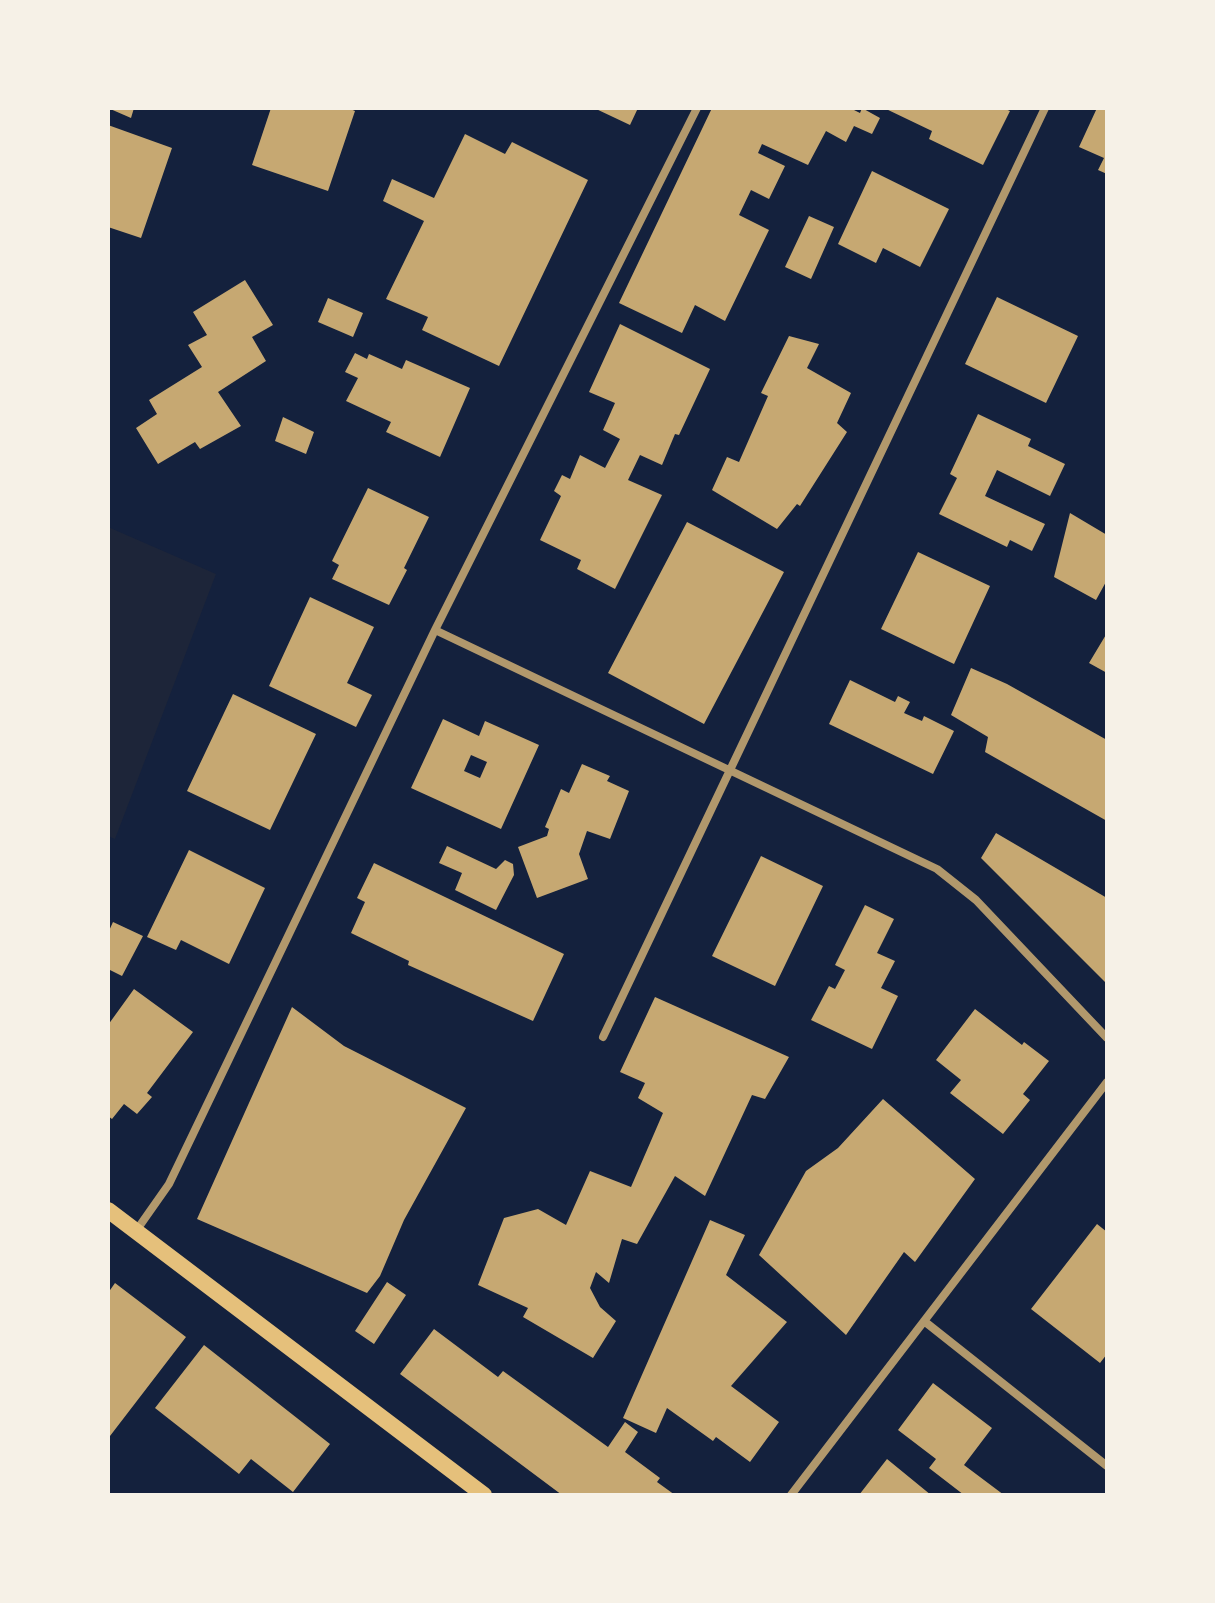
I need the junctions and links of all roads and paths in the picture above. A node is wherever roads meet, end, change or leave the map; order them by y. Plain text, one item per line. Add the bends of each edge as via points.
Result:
1 (697, 108) edge
2 (1045, 108) edge
3 (435, 630) junction
4 (731, 771) junction
5 (603, 1037) dead end
6 (1107, 1038) edge
7 (1107, 1082) edge
8 (108, 1210) edge
9 (136, 1231) junction
10 (924, 1321) junction
11 (1107, 1466) edge
12 (484, 1495) edge
13 (791, 1495) edge

1 - 3 street
2 - 4 street
3 - 4 street
3 - 9 street via 169,1184
4 - 5 street
4 - 6 street via 937,869 976,900
7 - 10 street
8 - 9 main road
9 - 12 main road
10 - 11 street
10 - 13 street

